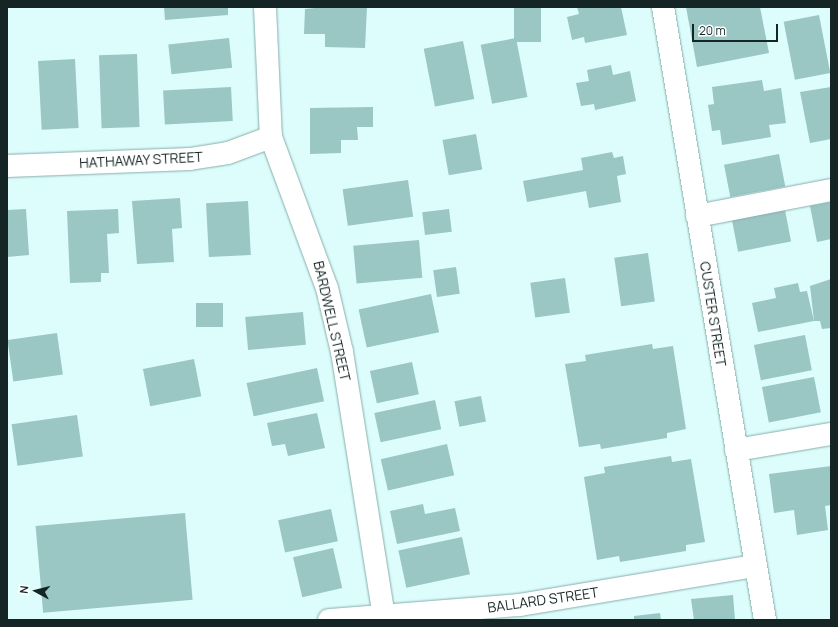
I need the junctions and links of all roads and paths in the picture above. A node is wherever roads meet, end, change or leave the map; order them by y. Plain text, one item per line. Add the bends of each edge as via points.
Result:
1 (266, 7) edge
2 (663, 7) edge
3 (271, 137) junction
4 (7, 166) edge
5 (831, 190) edge
6 (697, 216) junction
7 (831, 434) edge
8 (736, 450) junction
9 (755, 566) junction
10 (384, 616) junction
11 (329, 620) edge
12 (765, 620) edge

1 - 3 street, BARDWELL STREET
2 - 6 street, CUSTER STREET
3 - 4 street, HATHAWAY STREET via 228,153 190,160
3 - 10 street, BARDWELL STREET via 327,288 342,352
5 - 6 street
6 - 8 street, CUSTER STREET
7 - 8 street
8 - 9 street, CUSTER STREET
9 - 10 street, BALLARD STREET via 519,605
9 - 12 street, CUSTER STREET
10 - 11 street, BALLARD STREET

